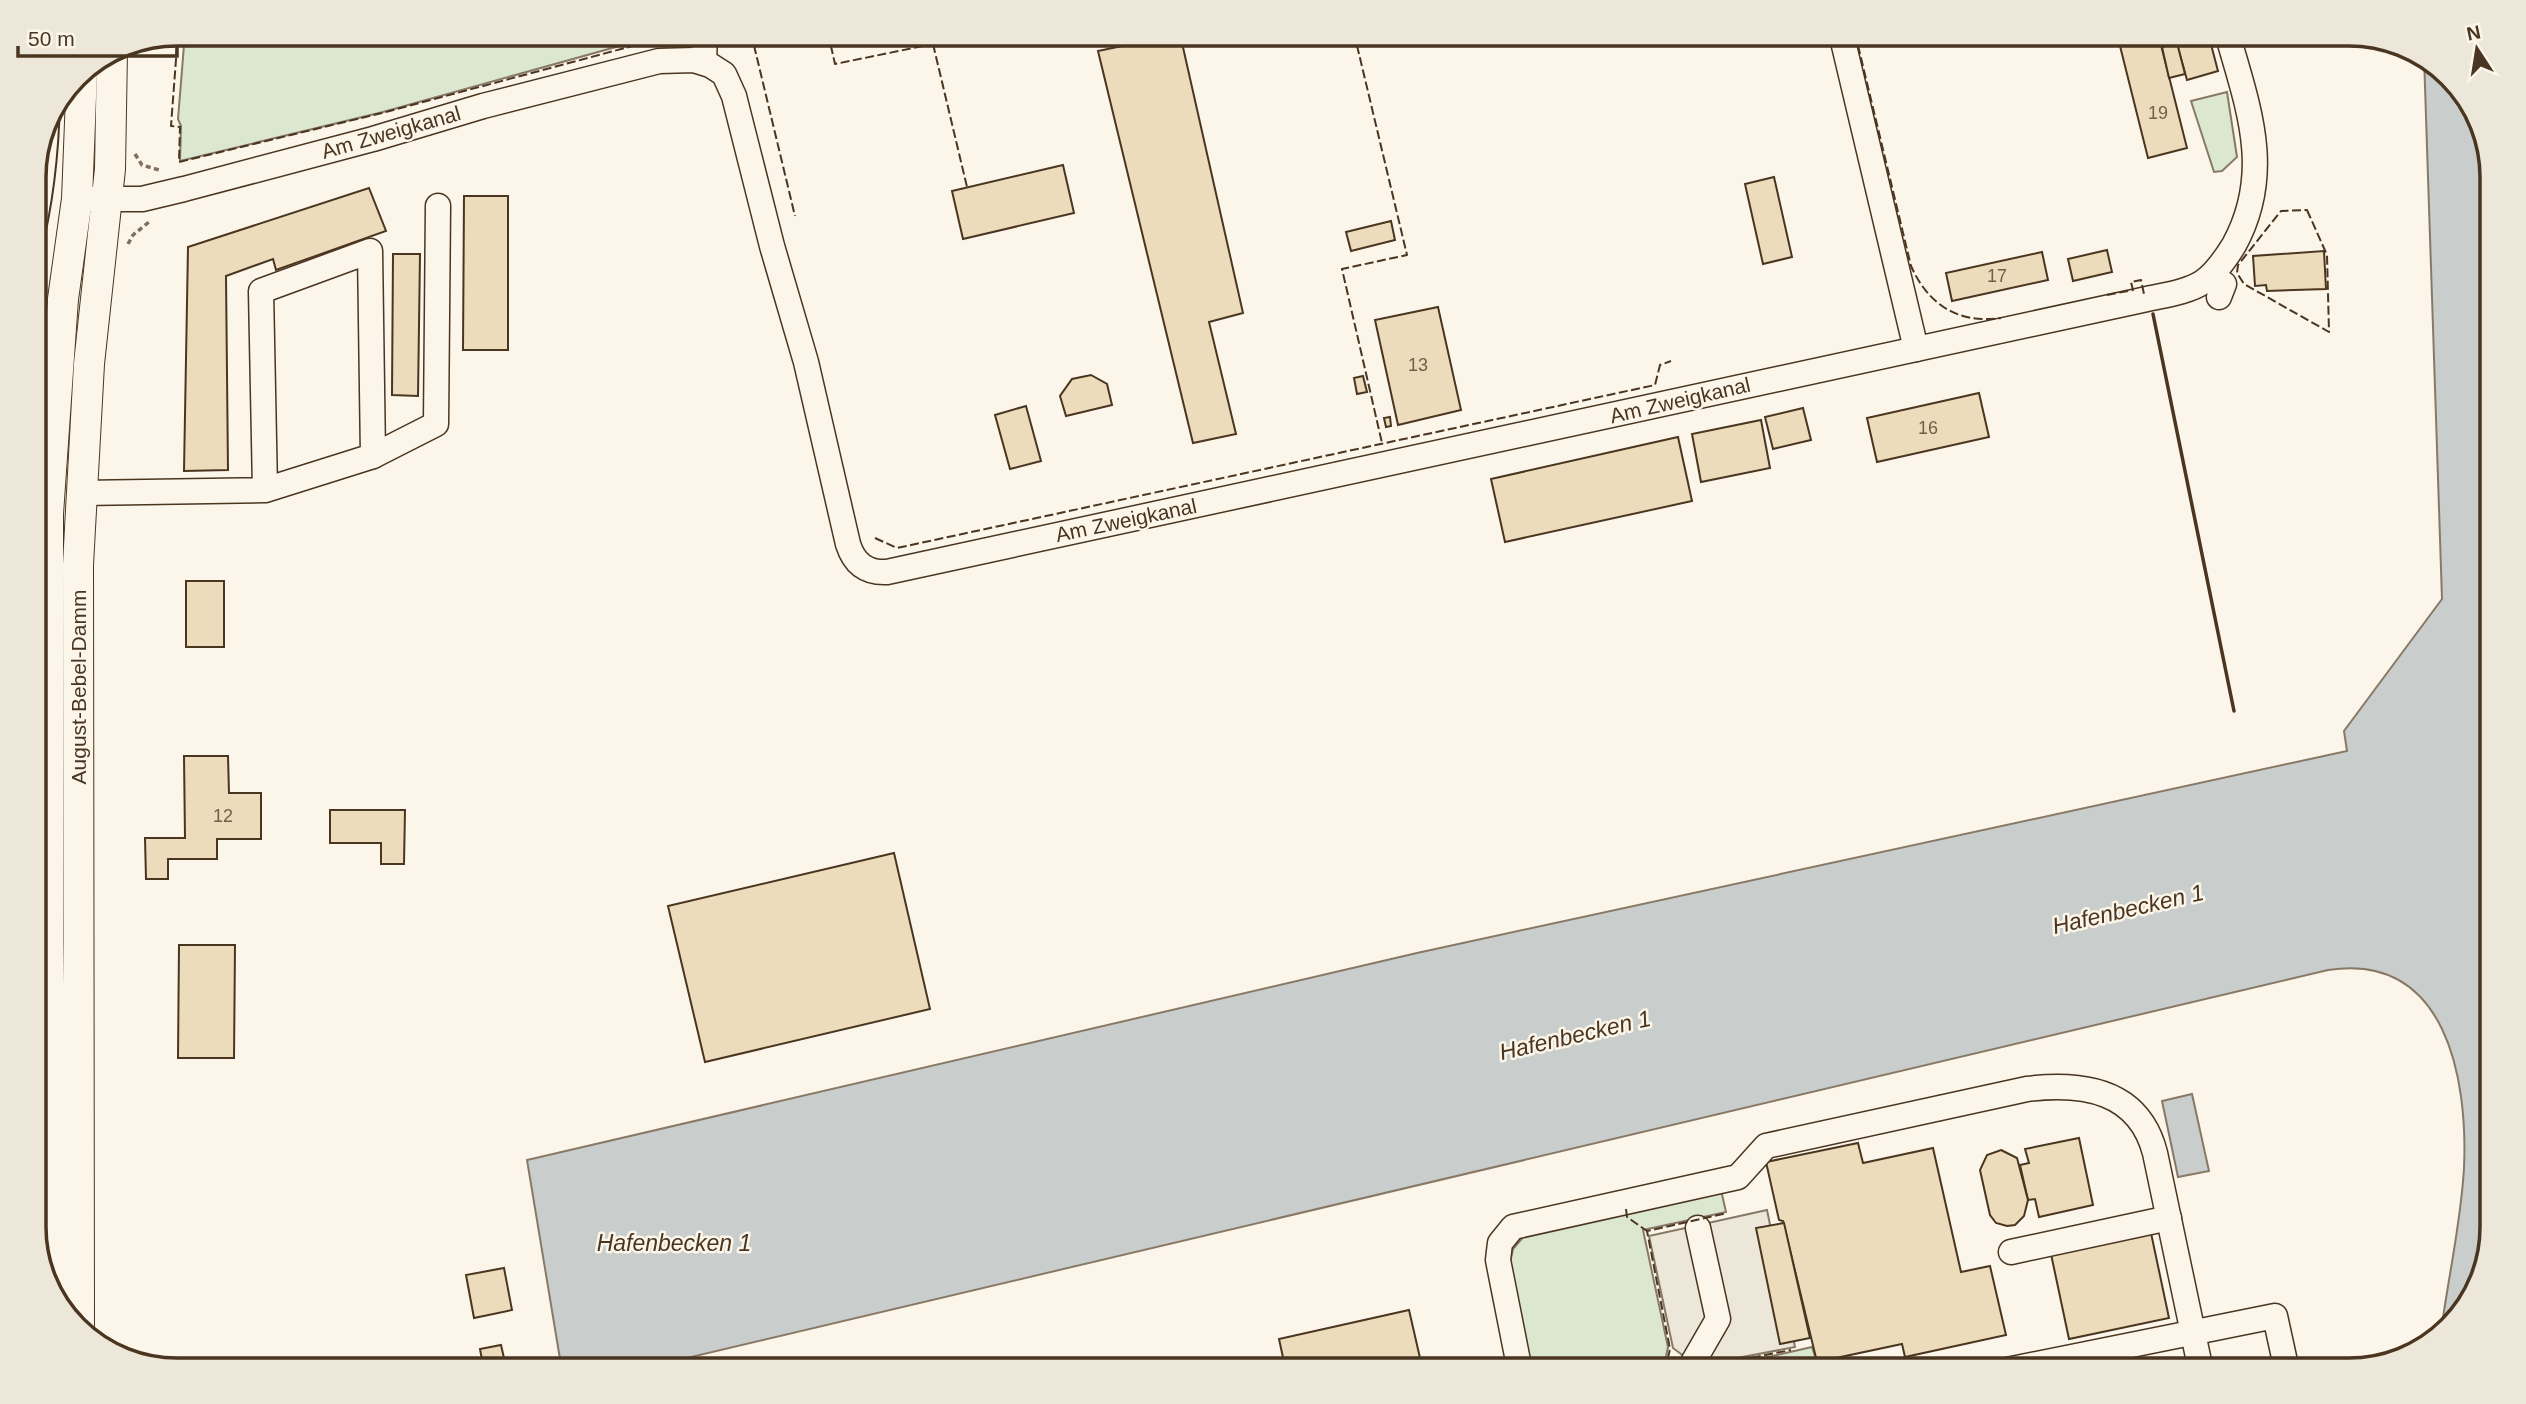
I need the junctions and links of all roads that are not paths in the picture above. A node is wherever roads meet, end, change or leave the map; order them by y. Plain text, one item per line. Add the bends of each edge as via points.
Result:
1 (705, 46) edge
2 (1844, 46) edge
3 (2231, 46) edge
4 (704, 62) junction
5 (112, 63) edge
6 (81, 87) edge
7 (77, 198) junction
8 (107, 199) junction
9 (438, 206) dead end
10 (1916, 349) junction
11 (373, 456) junction
12 (265, 490) junction
13 (82, 493) junction
14 (46, 508) edge
15 (46, 564) edge
16 (78, 565) junction
17 (46, 823) edge
18 (2169, 1218) junction
19 (1698, 1228) dead end
20 (2011, 1252) dead end
21 (55, 1275) edge
22 (79, 1314) edge
23 (2194, 1332) junction
24 (1517, 1358) edge
25 (1696, 1358) edge
26 (2066, 1358) edge
27 (2199, 1358) edge
28 (2284, 1358) edge

1 - 4 street
2 - 10 street
3 - 10 street, Am Zweigkanal via 2256,149 2244,224 2220,266 2201,283
4 - 8 street, Am Zweigkanal via 659,61 184,189 142,199
4 - 10 street, Am Zweigkanal via 724,74 734,96 806,362 848,544 857,562 873,571 892,571
5 - 8 main road, August-Bebel-Damm
6 - 7 main road, August-Bebel-Damm
7 - 8 street, Am Zweigkanal
7 - 14 main road, August-Bebel-Damm via 63,299
8 - 13 main road, August-Bebel-Damm via 89,365
9 - 11 street via 436,424
11 - 12 street
11 - 12 street via 370,251 261,291
12 - 13 street
13 - 16 main road, August-Bebel-Damm
15 - 16 street
16 - 22 main road, August-Bebel-Damm
17 - 21 main road, August-Bebel-Damm
18 - 20 street
18 - 23 street
18 - 24 street via 2155,1153 2143,1123 2125,1104 2091,1091 2027,1089 1766,1146 1738,1177 1525,1222 1506,1233 1498,1247
19 - 25 street via 1718,1319
23 - 26 street
23 - 27 street
23 - 28 street via 2275,1316

